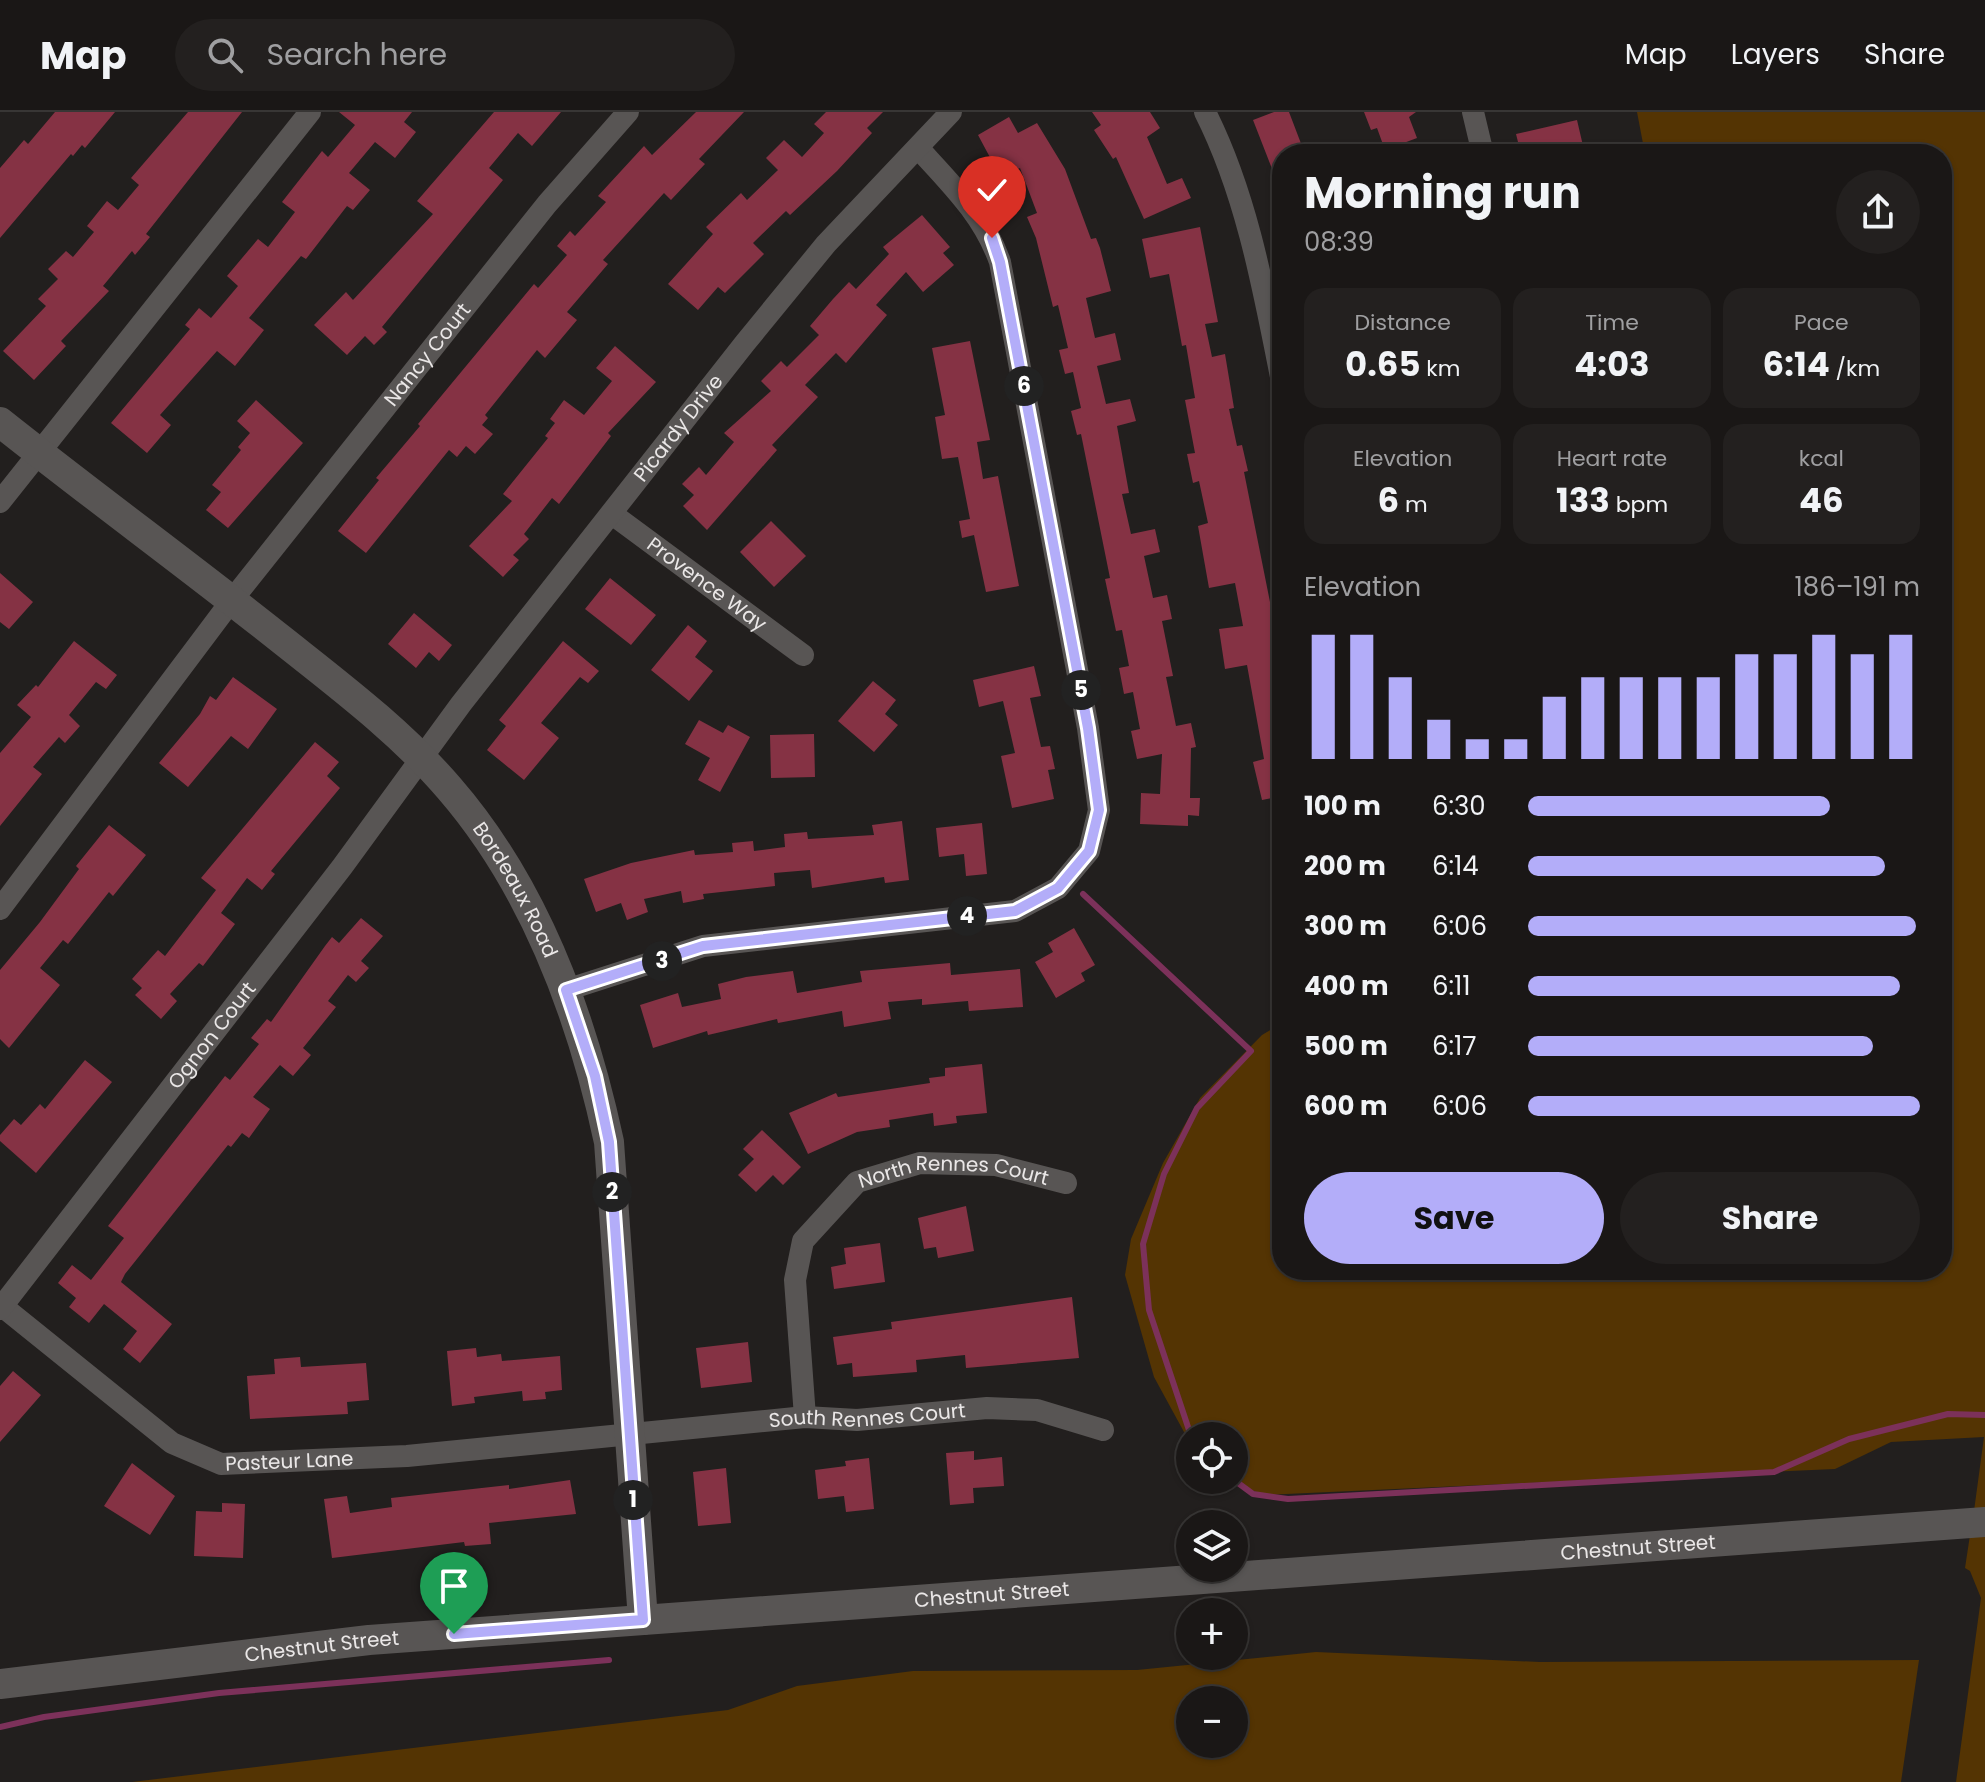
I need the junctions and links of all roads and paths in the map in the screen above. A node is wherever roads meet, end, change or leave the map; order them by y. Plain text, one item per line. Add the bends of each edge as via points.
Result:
1 (310, 112) edge
2 (628, 112) edge
3 (951, 112) edge
4 (1205, 112) edge
5 (1473, 112) edge
6 (1481, 144) edge
7 (919, 149) junction
8 (1272, 333) edge
9 (0, 422) edge
10 (38, 452) junction
11 (0, 502) edge
12 (612, 514) junction
13 (232, 600) junction
14 (803, 655) dead end
15 (421, 758) junction
16 (0, 909) edge
17 (566, 990) junction
18 (1066, 1183) dead end
19 (1, 1308) edge
20 (805, 1417) junction
21 (1103, 1430) dead end
22 (628, 1435) junction
23 (1985, 1522) edge
24 (643, 1620) junction
25 (0, 1684) edge

1 - 10 street
2 - 13 street, Nancy Court via 547,204
3 - 7 street, Picardy Drive
4 - 8 street via 1226,153
5 - 6 street
7 - 12 street, Picardy Drive via 826,244
7 - 17 street via 966,200 992,238 1000,262 1088,728 1099,810 1089,851 1058,888 1015,911 703,946
9 - 10 main road, Bordeaux Road
10 - 11 street
10 - 13 main road, Bordeaux Road
12 - 14 street, Provence Way
12 - 15 street, Picardy Drive
13 - 15 main road, Bordeaux Road
13 - 16 street
15 - 17 main road, Bordeaux Road via 482,832 519,892
15 - 19 street, Ognon Court
17 - 22 main road, Bordeaux Road via 595,1076 609,1142
18 - 20 street, North Rennes Court via 996,1165 920,1163 857,1182 803,1241 795,1280
19 - 22 street, Pasteur Lane via 172,1443 221,1464 407,1456
20 - 21 street, South Rennes Court via 857,1420 987,1408 1024,1410
20 - 22 street, South Rennes Court
22 - 24 main road, Bordeaux Road
23 - 24 main road, Chestnut Street
24 - 25 main road, Chestnut Street via 369,1640

